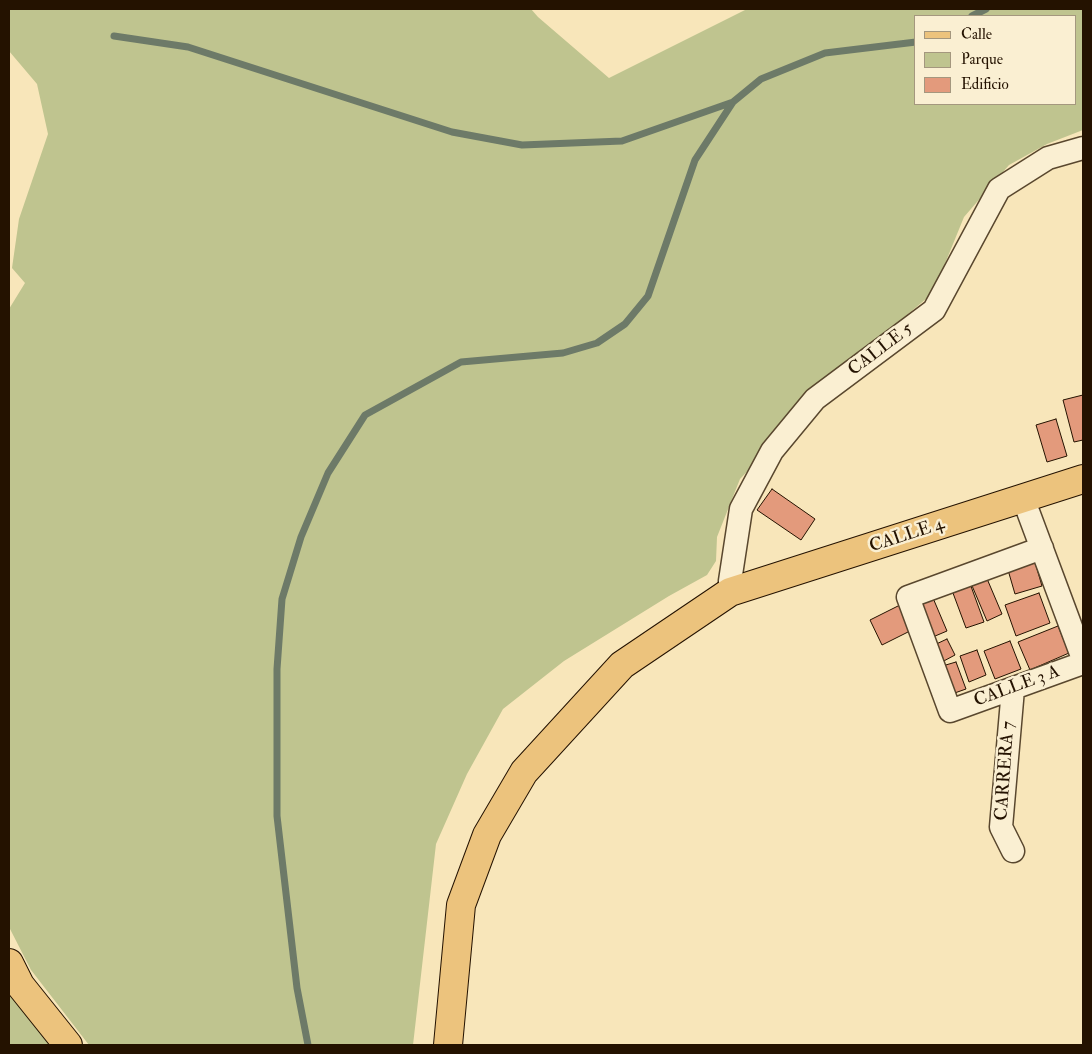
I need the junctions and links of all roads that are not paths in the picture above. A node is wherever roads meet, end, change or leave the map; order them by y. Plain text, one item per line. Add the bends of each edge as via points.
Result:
1 (1083, 148) edge
2 (1083, 479) edge
3 (1023, 498) junction
4 (1042, 548) junction
5 (730, 592) junction
6 (1083, 661) edge
7 (1012, 689) junction
8 (1013, 851) dead end
9 (9, 963) edge
10 (68, 1045) edge
11 (448, 1045) edge

1 - 5 street, CALLE 5 via 1048,158 999,189 934,310 815,399 772,450 741,509
2 - 3 main road, CALLE 4
3 - 4 street
3 - 5 main road, CALLE 4
4 - 6 street
4 - 7 street, CALLE 3 A via 908,597 950,711
5 - 11 main road, CALLE 4 via 622,665 524,772 486,835 461,905
6 - 7 street, CALLE 3 A
7 - 8 street, CARRERA 7 via 1001,827
9 - 10 main road via 20,984

